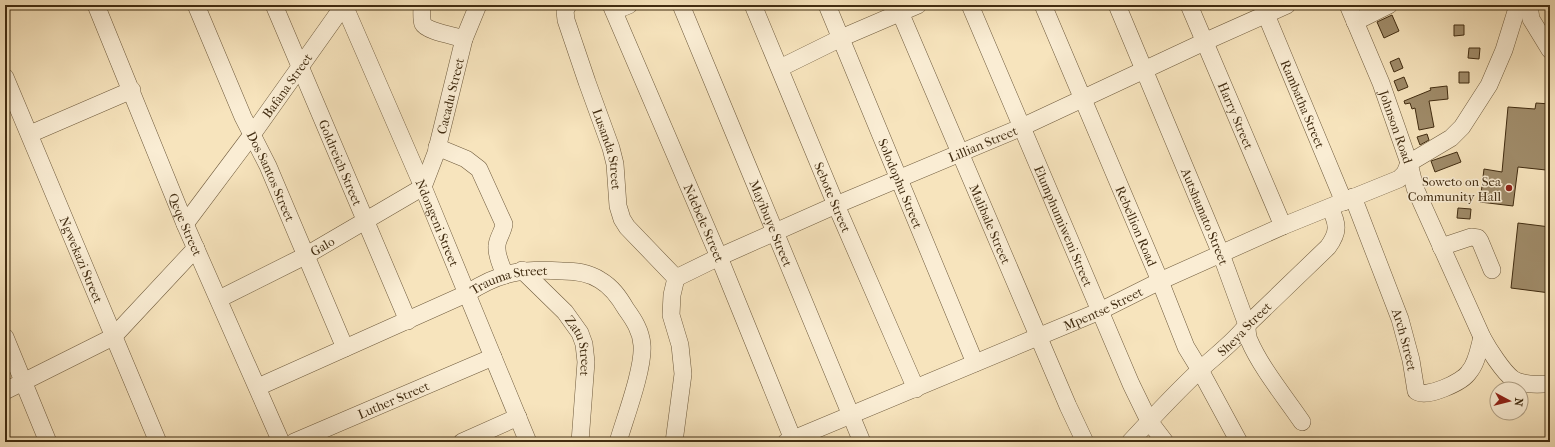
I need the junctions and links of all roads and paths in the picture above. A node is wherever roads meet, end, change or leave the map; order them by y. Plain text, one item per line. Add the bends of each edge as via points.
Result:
1 (96, 5) edge
2 (196, 5) edge
3 (274, 5) edge
4 (344, 5) edge
5 (422, 5) edge
6 (478, 5) edge
7 (568, 5) edge
8 (681, 5) edge
9 (753, 5) edge
10 (827, 5) edge
11 (918, 5) edge
12 (970, 5) edge
13 (1043, 5) edge
14 (1117, 5) edge
15 (1189, 5) edge
16 (1287, 5) edge
17 (1348, 5) edge
18 (1389, 5) edge
19 (1518, 5) edge
20 (1529, 5) edge
21 (618, 7) edge
22 (899, 9) edge
23 (1264, 10) edge
24 (1355, 22) junction
25 (841, 38) junction
26 (464, 39) junction
27 (1204, 42) junction
28 (1548, 42) edge
29 (300, 67) junction
30 (780, 68) junction
31 (1145, 71) junction
32 (5, 76) edge
33 (132, 90) junction
34 (1082, 100) junction
35 (1022, 127) junction
36 (30, 134) junction
37 (251, 136) junction
38 (437, 146) junction
39 (961, 153) junction
40 (1409, 163) junction
41 (899, 178) junction
42 (423, 187) junction
43 (1343, 202) junction
44 (836, 205) junction
45 (365, 221) junction
46 (185, 224) junction
47 (1283, 226) junction
48 (775, 232) junction
49 (1442, 247) junction
50 (196, 248) junction
51 (1221, 254) junction
52 (305, 256) junction
53 (719, 257) junction
54 (522, 270) junction
55 (1492, 270) dead end
56 (505, 275) junction
57 (676, 278) junction
58 (1160, 281) junction
59 (466, 294) junction
60 (219, 299) junction
61 (1100, 311) junction
62 (408, 321) junction
63 (1247, 325) junction
64 (1038, 336) junction
65 (5, 337) edge
66 (113, 337) junction
67 (1482, 337) junction
68 (345, 348) junction
69 (493, 357) junction
70 (975, 363) junction
71 (1200, 370) junction
72 (24, 382) junction
73 (1550, 384) edge
74 (258, 387) junction
75 (916, 389) junction
76 (5, 392) edge
77 (850, 415) junction
78 (518, 417) junction
79 (1149, 420) junction
80 (1302, 422) dead end
81 (791, 441) edge
82 (48, 442) edge
83 (158, 442) edge
84 (281, 442) edge
85 (294, 442) edge
86 (462, 442) edge
87 (528, 442) edge
88 (580, 442) edge
89 (618, 442) edge
90 (674, 442) edge
91 (862, 442) edge
92 (1085, 442) edge
93 (1130, 442) edge
94 (1165, 442) edge
95 (1239, 442) edge

1 - 33 street, Qeqe Street
2 - 37 street, Dos Santos Street
3 - 29 street, Goldreich Street
4 - 29 street, Bafana Street
4 - 42 street, Ndongeni Street
5 - 26 street via 424,26
6 - 26 street, Cacadu Street
7 - 57 street, Lusanda Street via 566,20 616,164 618,206 622,219
8 - 48 street, Mayibuye Street
9 - 30 street, Sebote Street
10 - 25 street, Solodophu Street
11 - 22 street
12 - 35 street, Elumphumiweni Street
13 - 34 street, Rebellion Road
14 - 31 street, Autshamato Street
15 - 27 street, Harry Street
16 - 23 street, Lillian Street
17 - 24 street, Johnson Road
18 - 24 street
19 - 40 street via 1504,50 1489,85 1462,127 1451,138
20 - 28 street via 1531,19
21 - 53 street, Ndebele Street
22 - 25 street
22 - 39 street, Malibale Street
23 - 27 street, Lillian Street
23 - 43 street, Rambatha Street
24 - 40 street, Johnson Road via 1381,84
25 - 30 street
25 - 41 street, Solodophu Street
26 - 38 street, Cacadu Street
27 - 31 street, Lillian Street
27 - 47 street, Harry Street
29 - 37 street, Bafana Street
29 - 45 street, Goldreich Street
30 - 44 street, Sebote Street
31 - 34 street, Lillian Street
31 - 51 street, Autshamato Street
32 - 36 street, Ngwekazi Street
33 - 36 street
33 - 46 street, Qeqe Street
34 - 35 street, Lillian Street
34 - 58 street, Rebellion Road
35 - 39 street, Lillian Street
35 - 61 street, Elumphumiweni Street
36 - 66 street, Ngwekazi Street
37 - 46 street, Bafana Street
37 - 52 street, Dos Santos Street via 268,166
38 - 42 street, Cacadu Street
38 - 56 street via 466,159 479,169 504,224 497,252
39 - 41 street, Lillian Street
39 - 64 street, Malibale Street
40 - 43 street, Mpentse Street via 1399,179
40 - 49 street, Johnson Road via 1412,181
41 - 44 street, Lillian Street
41 - 70 street, Solodophu Street
42 - 45 street, Galo
42 - 59 street, Ndongeni Street
43 - 47 street, Mpentse Street
43 - 63 street, Sheya Street via 1332,242
43 - 67 street, Arch Street via 1400,319 1412,360 1416,391 1419,394 1434,392 1466,376 1474,363
44 - 48 street, Lillian Street
44 - 75 street, Sebote Street
45 - 52 street, Galo
45 - 62 street, Goldreich Street
46 - 50 street, Qeqe Street
47 - 51 street, Mpentse Street
48 - 53 street, Lillian Street
48 - 77 street, Mayibuye Street
49 - 55 street via 1471,237 1478,238
49 - 67 street, Johnson Road
50 - 60 street, Qeqe Street
50 - 66 street
51 - 58 street, Mpentse Street
51 - 63 street, Autshamato Street
52 - 60 street, Galo
52 - 68 street, Dos Santos Street
53 - 57 street, Lillian Street
53 - 81 street, Ndebele Street
54 - 56 street, Trauma Street
54 - 88 street, Zatu Street via 564,312 580,333 584,344 586,362
54 - 89 street, Trauma Street via 541,269 590,275 618,296 636,323 642,356
56 - 59 street, Trauma Street
57 - 90 street via 671,315 680,345 683,379
58 - 61 street, Mpentse Street
58 - 71 street, Rebellion Road via 1186,347
59 - 62 street, Trauma Street
59 - 69 street, Ndongeni Street
60 - 74 street, Qeqe Street
61 - 64 street, Mpentse Street
61 - 79 street, Elumphumiweni Street
62 - 68 street, Trauma Street
63 - 71 street, Sheya Street via 1240,335
63 - 80 street, Autshamato Street via 1249,341
64 - 70 street, Mpentse Street
64 - 92 street, Malibale Street
65 - 72 street
66 - 72 street
66 - 83 street, Ngwekazi Street
67 - 73 street, Johnson Road via 1513,379 1523,383
68 - 74 street, Trauma Street
69 - 78 street, Ndongeni Street
69 - 85 street, Luther Street
70 - 75 street, Mpentse Street
71 - 79 street, Sheya Street
71 - 95 street, Rebellion Road
72 - 76 street
72 - 82 street
74 - 84 street, Qeqe Street
75 - 77 street, Mpentse Street
77 - 81 street, Mpentse Street
77 - 91 street, Mayibuye Street
78 - 86 street
78 - 87 street, Ndongeni Street
79 - 93 street, Sheya Street
79 - 94 street, Elumphumiweni Street

